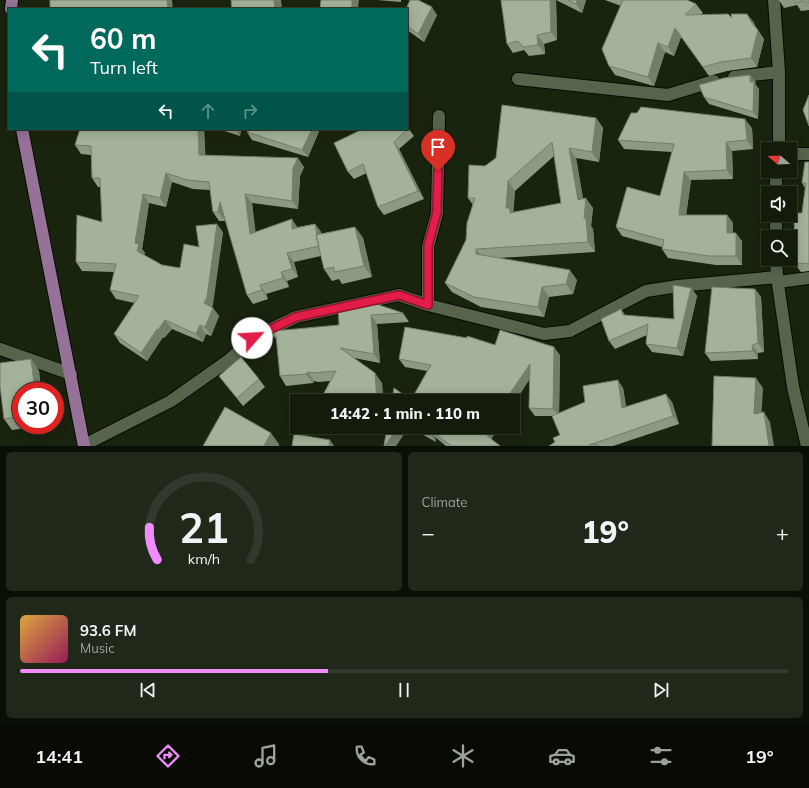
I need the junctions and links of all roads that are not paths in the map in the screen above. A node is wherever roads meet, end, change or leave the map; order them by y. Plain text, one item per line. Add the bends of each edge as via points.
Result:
1 (774, 0) edge
2 (779, 72) junction
3 (518, 78) dead end
4 (439, 116) dead end
5 (22, 130) edge
6 (779, 142) edge
7 (797, 154) edge
8 (809, 154) edge
9 (776, 266) edge
10 (809, 278) edge
11 (777, 279) junction
12 (428, 305) junction
13 (0, 348) edge
14 (71, 374) junction
15 (84, 446) edge
16 (808, 446) edge

1 - 2 street
2 - 3 street via 728,78 668,95
2 - 6 street
4 - 12 street via 437,212 428,246
5 - 14 main road
7 - 8 street
9 - 11 street
10 - 11 street
11 - 12 street via 678,286 646,291 570,331 544,334
11 - 16 street via 794,387
12 - 15 street via 399,295 296,317 252,338 229,360 171,401
13 - 14 street
14 - 15 main road

